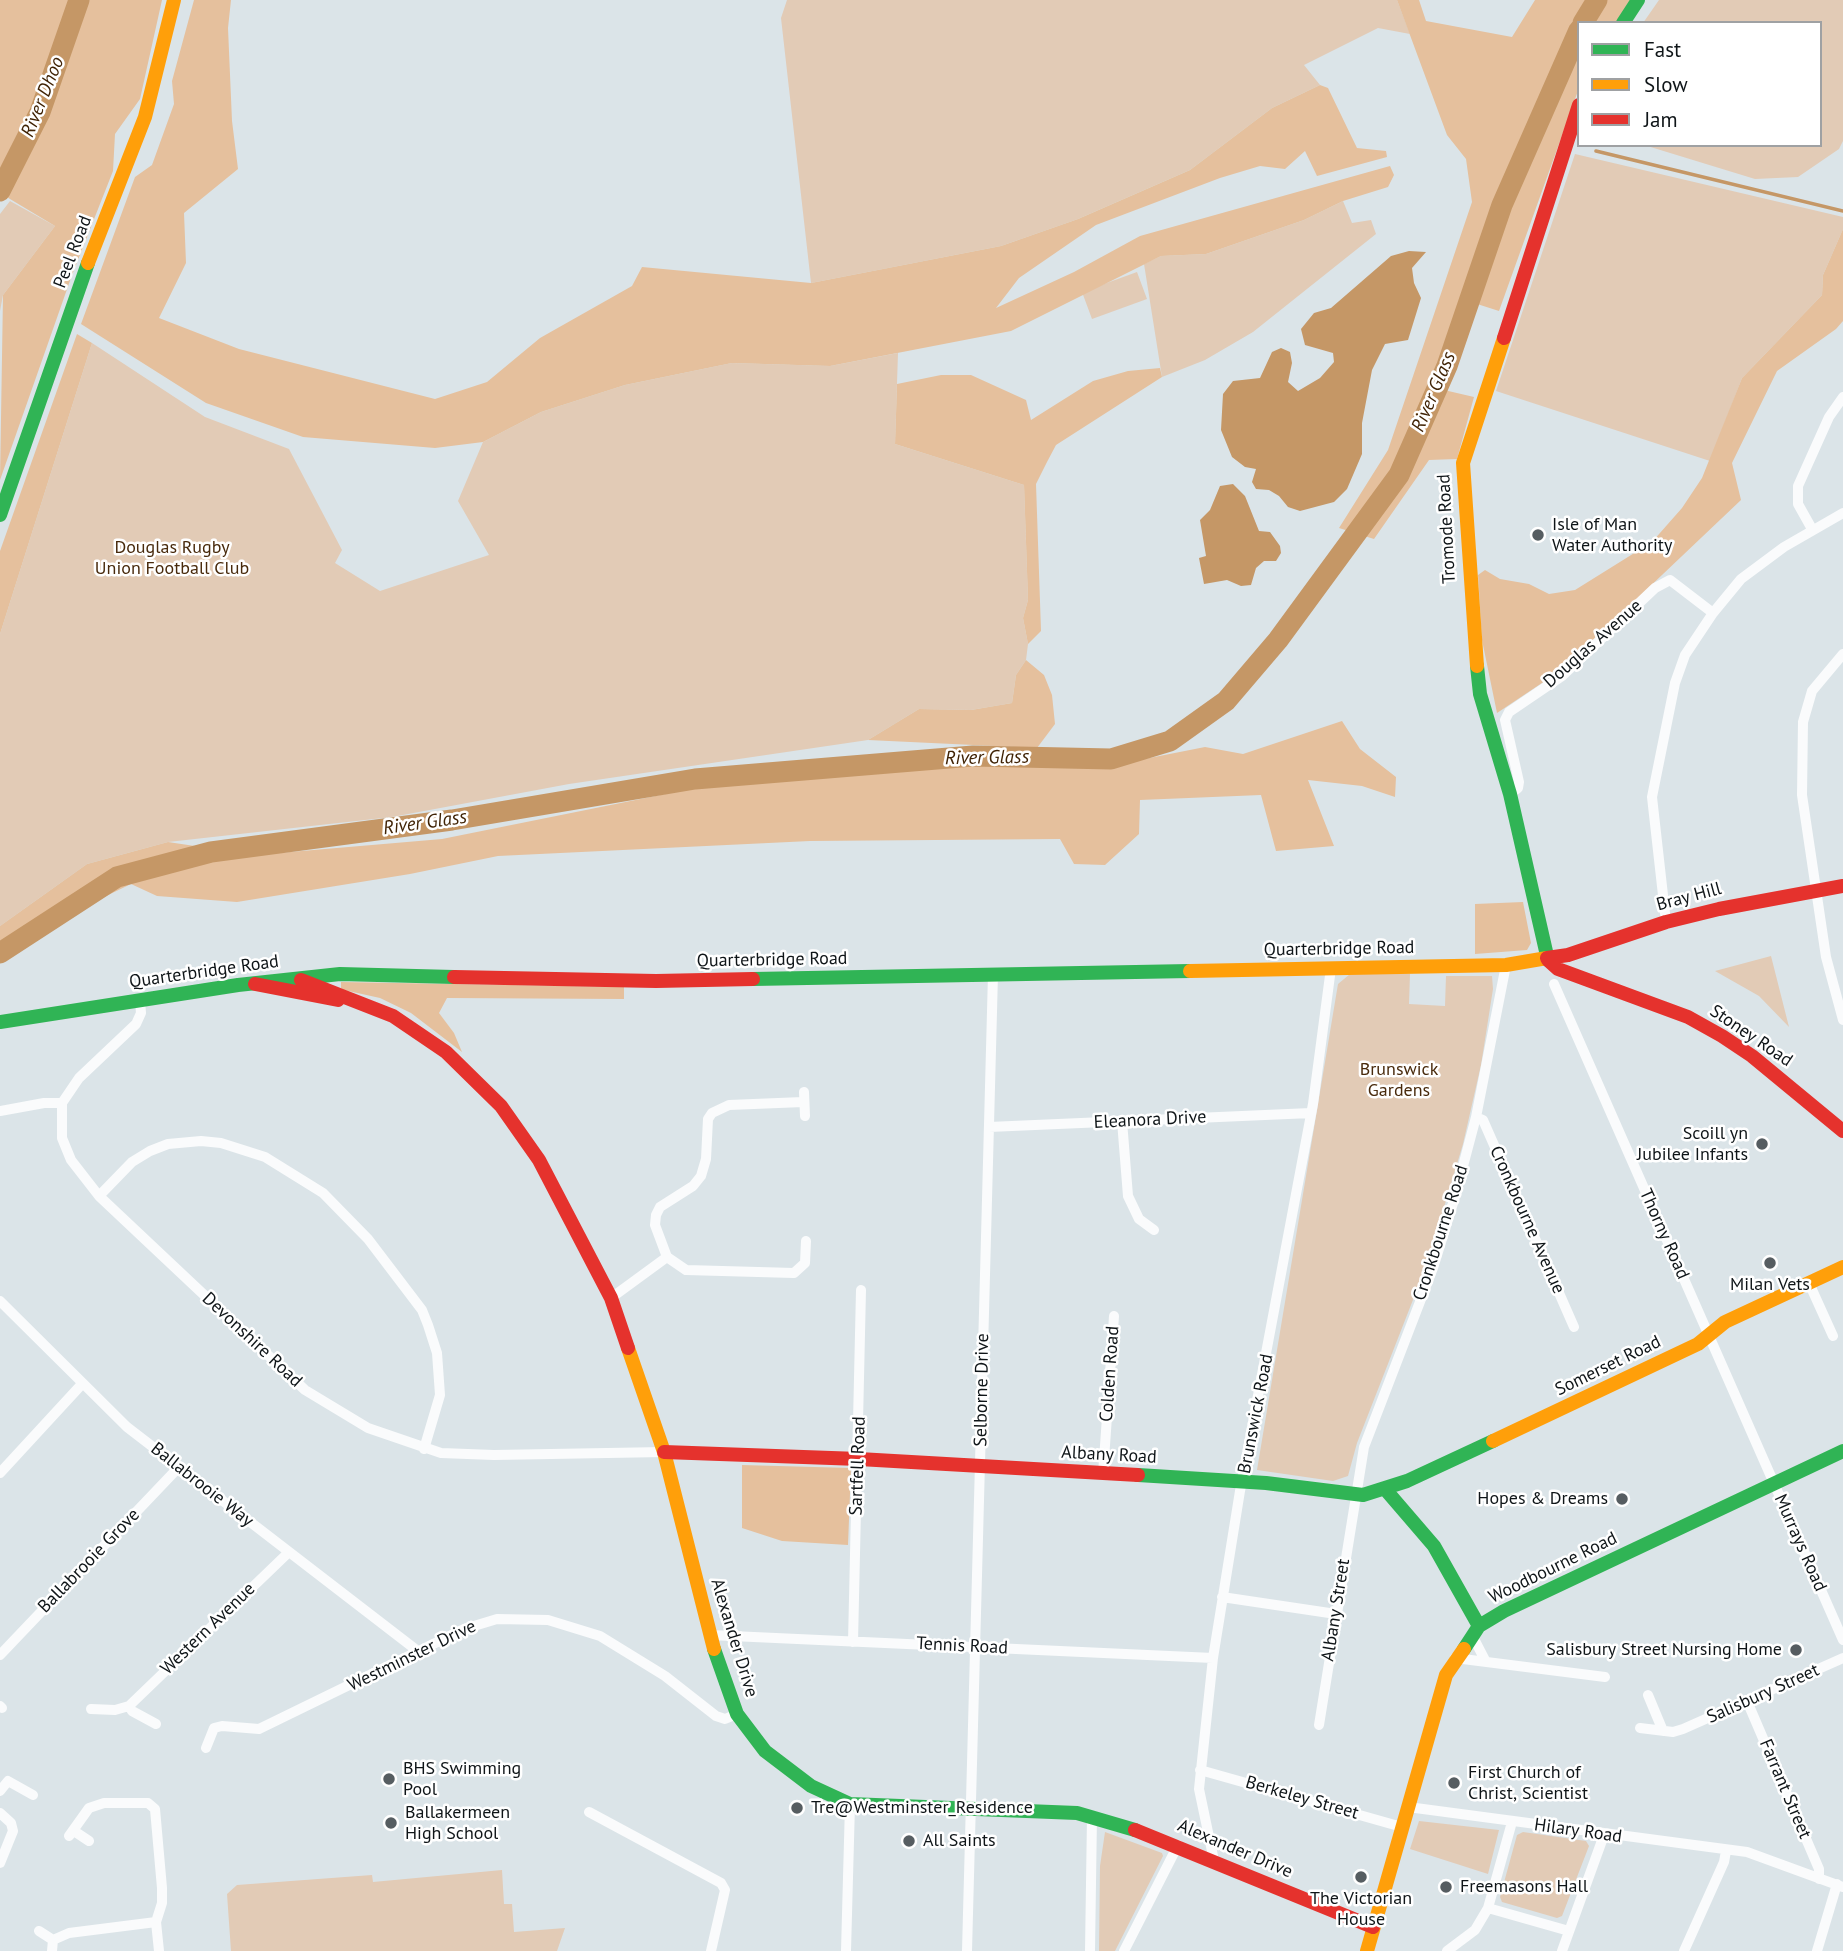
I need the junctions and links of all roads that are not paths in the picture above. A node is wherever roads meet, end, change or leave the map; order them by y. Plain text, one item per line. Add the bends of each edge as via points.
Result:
1 (174, 0) edge
2 (1638, 0) edge
3 (1624, 21) edge
4 (1577, 112) edge
5 (1843, 397) edge
6 (1843, 513) edge
7 (0, 515) edge
8 (1812, 530) junction
9 (1713, 613) junction
10 (1843, 654) edge
11 (1510, 794) junction
12 (1843, 886) edge
13 (1816, 890) junction
14 (1666, 922) junction
15 (1548, 960) junction
16 (1507, 965) junction
17 (1331, 968) junction
18 (993, 974) junction
19 (294, 979) junction
20 (253, 983) junction
21 (1554, 984) dead end
22 (140, 1001) junction
23 (354, 1002) junction
24 (1843, 1020) edge
25 (0, 1022) edge
26 (62, 1103) junction
27 (0, 1111) edge
28 (1311, 1113) junction
29 (806, 1116) dead end
30 (1476, 1117) junction
31 (1122, 1121) junction
32 (989, 1127) junction
33 (1843, 1131) edge
34 (99, 1196) junction
35 (1154, 1230) dead end
36 (806, 1241) dead end
37 (667, 1257) junction
38 (1843, 1267) edge
39 (1809, 1283) junction
40 (861, 1290) dead end
41 (611, 1297) junction
42 (0, 1301) edge
43 (1114, 1316) dead end
44 (1574, 1327) dead end
45 (1709, 1335) junction
46 (1833, 1336) dead end
47 (82, 1384) junction
48 (424, 1449) junction
49 (664, 1451) junction
50 (1843, 1451) edge
51 (859, 1459) junction
52 (981, 1467) junction
53 (178, 1468) junction
54 (0, 1473) edge
55 (1103, 1474) junction
56 (1243, 1482) junction
57 (1774, 1483) junction
58 (1385, 1489) junction
59 (1355, 1495) junction
60 (289, 1552) junction
61 (1222, 1597) junction
62 (1336, 1614) junction
63 (1476, 1630) junction
64 (710, 1636) junction
65 (1843, 1639) edge
66 (853, 1642) junction
67 (975, 1647) junction
68 (419, 1652) junction
69 (0, 1655) edge
70 (1213, 1658) junction
71 (1455, 1658) junction
72 (1843, 1658) edge
73 (1486, 1662) junction
74 (1605, 1677) dead end
75 (1648, 1695) dead end
76 (1747, 1701) junction
77 (129, 1706) junction
78 (92, 1709) dead end
79 (737, 1714) junction
80 (156, 1724) dead end
81 (1319, 1725) dead end
82 (1640, 1728) dead end
83 (1663, 1731) junction
84 (206, 1748) dead end
85 (1200, 1770) junction
86 (0, 1791) edge
87 (33, 1795) dead end
88 (850, 1804) junction
89 (971, 1807) junction
90 (1408, 1807) junction
91 (589, 1812) dead end
92 (0, 1813) edge
93 (1092, 1816) junction
94 (1511, 1822) junction
95 (1402, 1827) junction
96 (1604, 1835) junction
97 (89, 1841) dead end
98 (1178, 1846) junction
99 (1726, 1851) junction
100 (1211, 1860) junction
101 (0, 1863) edge
102 (1819, 1879) junction
103 (1840, 1886) edge
104 (1488, 1908) junction
105 (156, 1922) junction
106 (1373, 1927) junction
107 (39, 1931) dead end
108 (1569, 1931) junction
109 (53, 1946) edge
110 (159, 1951) edge
111 (711, 1951) edge
112 (846, 1951) edge
113 (967, 1951) edge
114 (1090, 1951) edge
115 (1124, 1951) edge
116 (1367, 1951) edge
117 (1447, 1951) edge
118 (1562, 1951) edge
119 (1684, 1951) edge
120 (1817, 1951) edge

1 - 7 main road, Peel Road via 145,117 88,263
2 - 3 main road
4 - 11 main road, Tromode Road via 1463,463 1476,672
5 - 8 street via 1829,416 1798,486 1798,504
6 - 8 street
8 - 9 street via 1741,579
9 - 11 street, Douglas Avenue via 1670,580 1655,588 1562,676 1509,712 1505,719 1519,782
9 - 14 street via 1685,655 1675,683 1652,797
10 - 13 street via 1812,691 1803,722 1802,795
11 - 15 main road, Tromode Road
12 - 13 main road, Bray Hill
13 - 14 main road, Bray Hill
13 - 24 street via 1826,957
14 - 15 main road, Bray Hill
15 - 16 main road, Quarterbridge Road
15 - 33 main road, Stoney Road via 1576,977 1688,1017 1722,1035
16 - 17 main road, Quarterbridge Road
16 - 30 street, Cronkbourne Road
17 - 18 main road, Quarterbridge Road
17 - 28 street, Brunswick Road
18 - 19 main road, Quarterbridge Road via 656,981 340,974
18 - 32 street, Selborne Drive
19 - 20 main road, Quarterbridge Road
19 - 23 main road, Alexander Drive
20 - 22 main road, Quarterbridge Road
20 - 23 main road, Alexander Drive
21 - 45 street, Thorny Road
22 - 25 main road, Quarterbridge Road
22 - 26 street via 136,1024 79,1078
23 - 41 main road, Alexander Drive via 377,1008 422,1034 501,1106 540,1160
26 - 27 street
26 - 34 street, Devonshire Road via 66,1148 76,1170
28 - 31 street, Eleanora Drive
28 - 56 street, Brunswick Road
29 - 37 street via 804,1097 729,1105 712,1113 701,1176 656,1215 655,1225
30 - 44 street, Cronkbourne Avenue via 1483,1119
30 - 59 street, Cronkbourne Road via 1433,1268 1364,1447
31 - 32 street, Eleanora Drive
31 - 35 street via 1128,1196 1139,1219
32 - 52 street, Selborne Drive
34 - 48 street, Devonshire Road via 305,1390 357,1423
34 - 48 street via 132,1162 150,1151 201,1141 265,1157 323,1193 368,1239 422,1310 428,1325 437,1353 440,1395
36 - 37 street via 805,1263 794,1273 686,1270
37 - 41 street
38 - 39 main road, Somerset Road
39 - 45 main road, Somerset Road via 1725,1322
39 - 46 street
40 - 51 street, Sartfell Road
41 - 49 main road, Alexander Drive
42 - 47 street, Ballabrooie Way
43 - 55 street, Colden Road
45 - 57 street, Thorny Road
45 - 58 main road, Somerset Road via 1565,1408
47 - 53 street, Ballabrooie Way
47 - 54 street
48 - 49 street, Devonshire Road via 494,1455
49 - 51 main road, Albany Road
49 - 64 main road, Alexander Drive
50 - 57 main road, Woodbourne Road
51 - 52 main road, Albany Road
51 - 66 street, Sartfell Road
52 - 55 main road, Albany Road
52 - 67 street, Selborne Drive
53 - 60 street, Ballabrooie Way
53 - 69 street, Ballabrooie Grove
55 - 56 main road, Albany Road
56 - 59 main road, Albany Road
56 - 61 street, Brunswick Road
57 - 63 main road, Woodbourne Road via 1504,1611
57 - 65 street, Murrays Road
58 - 59 main road, Albany Road
58 - 63 main road via 1434,1546
59 - 62 street, Albany Street
60 - 68 street, Ballabrooie Way
60 - 77 street, Western Avenue
61 - 62 street
61 - 70 street, Brunswick Road
62 - 81 street, Albany Street
63 - 71 main road, Woodbourne Road
63 - 73 street
64 - 66 street, Tennis Road
64 - 79 main road, Alexander Drive
66 - 67 street, Tennis Road
67 - 70 street, Tennis Road
67 - 89 street, Selborne Drive
68 - 79 street, Westminster Drive via 497,1619 548,1619 600,1636 665,1676 716,1716 725,1719
68 - 84 street, Westminster Drive via 259,1729 214,1728
70 - 85 street, Brunswick Road
71 - 73 street
71 - 90 main road, Woodbourne Road via 1441,1689
72 - 76 street, Salisbury Street
73 - 74 street
75 - 83 street
76 - 83 street, Salisbury Street via 1683,1729
76 - 102 street, Farrant Street via 1819,1869
77 - 78 street
77 - 80 street
79 - 88 main road, Alexander Drive via 755,1741 788,1770 833,1799
82 - 83 street, Salisbury Street
85 - 95 street, Berkeley Street
85 - 100 street, Brunswick Road
86 - 87 street via 8,1781
88 - 89 main road, Alexander Drive
88 - 112 street
89 - 93 main road, Alexander Drive
89 - 113 street, Selborne Drive
90 - 94 street, Hilary Road
90 - 95 main road, Woodbourne Road
91 - 111 street via 721,1883 725,1890
92 - 101 street via 11,1823 13,1836
93 - 98 main road, Alexander Drive
93 - 114 street
94 - 96 street, Hilary Road
94 - 104 street
95 - 106 main road, Woodbourne Road
96 - 99 street, Hilary Road
96 - 108 street
97 - 105 street via 72,1833 89,1808 148,1802 155,1809 162,1896
98 - 100 main road, Alexander Drive
98 - 115 street
99 - 102 street, Hilary Road via 1747,1852
99 - 119 street
100 - 106 main road, Alexander Drive
102 - 103 street, Hilary Road
103 - 120 street
104 - 108 street
104 - 117 street via 1475,1930
105 - 109 street via 69,1933
105 - 110 street
106 - 116 main road, Woodbourne Road
107 - 109 street
108 - 118 street

